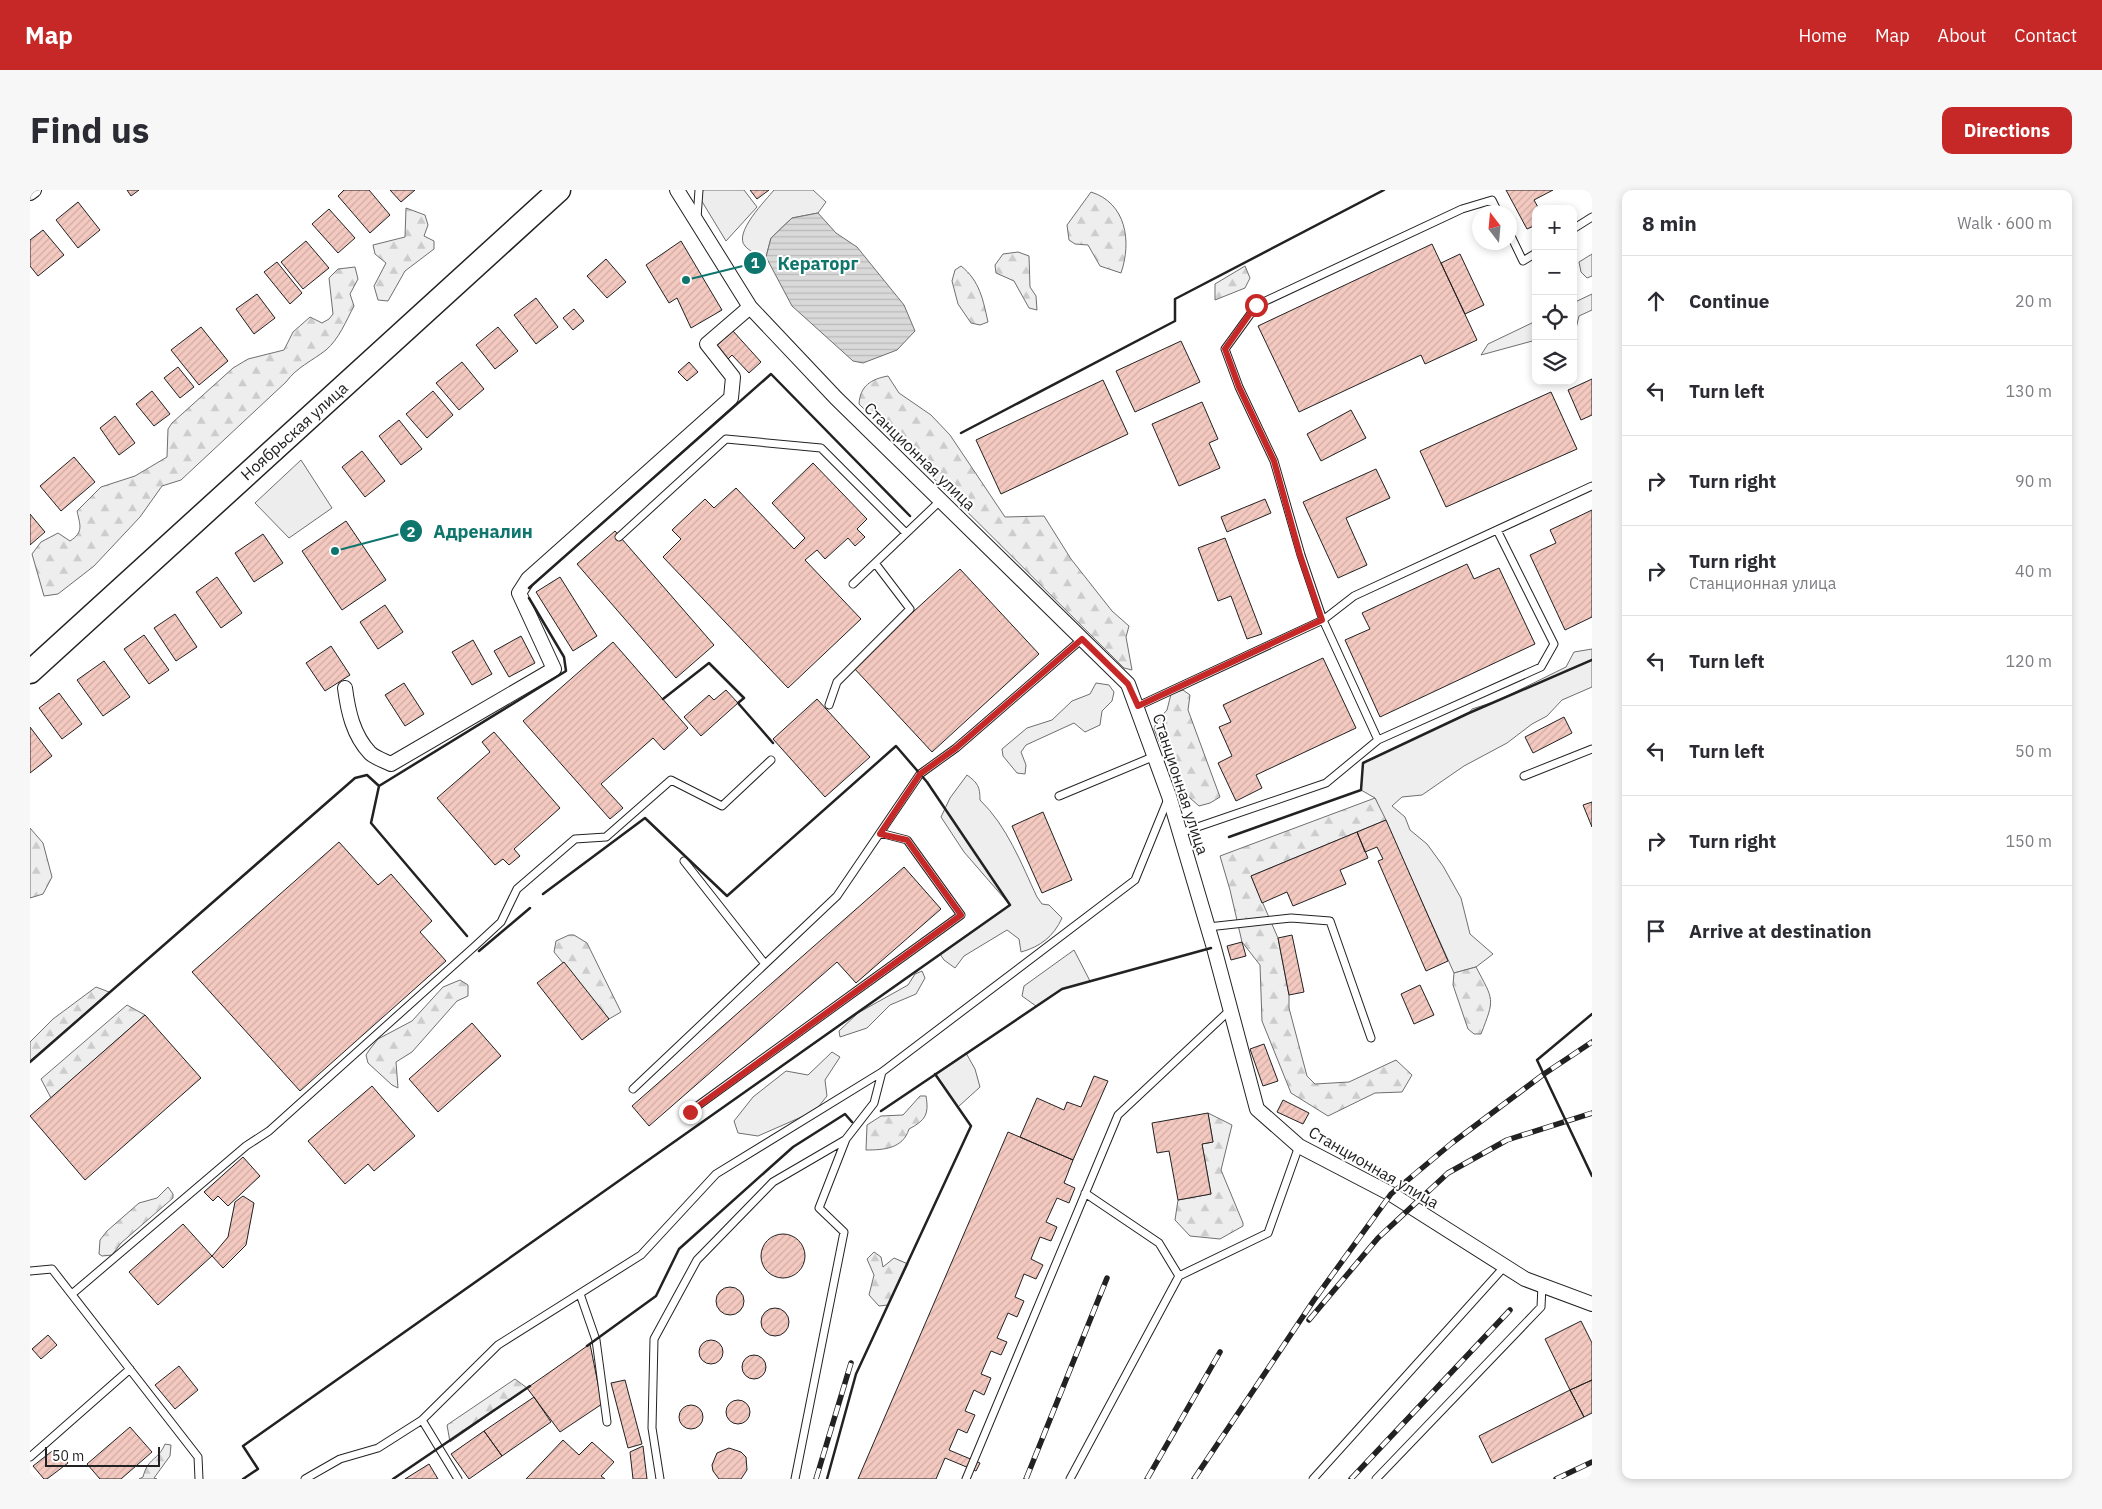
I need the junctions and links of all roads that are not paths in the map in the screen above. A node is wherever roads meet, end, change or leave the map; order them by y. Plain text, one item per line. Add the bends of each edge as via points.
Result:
1 (34, 190) edge
2 (559, 190) edge
3 (677, 190) edge
4 (699, 190) edge
5 (30, 193) edge
6 (1475, 205) edge
7 (1494, 205) edge
8 (1472, 206) edge
9 (1592, 217) edge
10 (696, 221) junction
11 (1577, 226) edge
12 (1517, 249) edge
13 (1532, 255) edge
14 (750, 307) junction
15 (1592, 486) edge
16 (941, 500) junction
17 (1497, 530) junction
18 (906, 533) junction
19 (619, 537) dead end
20 (875, 563) junction
21 (853, 584) dead end
22 (1322, 620) junction
23 (1082, 639) junction
24 (30, 672) edge
25 (345, 688) dead end
26 (829, 705) dead end
27 (1138, 706) junction
28 (1378, 740) junction
29 (1592, 749) edge
30 (1155, 756) junction
31 (770, 760) dead end
32 (1524, 776) dead end
33 (1059, 796) dead end
34 (1169, 796) junction
35 (1180, 833) junction
36 (880, 834) junction
37 (684, 862) dead end
38 (1208, 927) junction
39 (765, 964) junction
40 (1231, 1010) junction
41 (1371, 1038) dead end
42 (882, 1072) junction
43 (633, 1089) dead end
44 (690, 1112) dead end
45 (846, 1140) junction
46 (1299, 1146) junction
47 (1085, 1194) junction
48 (1505, 1266) junction
49 (30, 1271) edge
50 (1179, 1276) junction
51 (1542, 1286) junction
52 (72, 1294) junction
53 (580, 1294) junction
54 (1592, 1304) edge
55 (130, 1369) junction
56 (422, 1420) junction
57 (607, 1422) dead end
58 (30, 1457) edge
59 (199, 1479) edge
60 (305, 1479) edge
61 (458, 1479) edge
62 (660, 1479) edge
63 (795, 1479) edge
64 (966, 1479) edge
65 (1070, 1479) edge
66 (1313, 1479) edge
67 (1376, 1479) edge

1 - 5 street
2 - 24 highway, Ноябрьская улица
3 - 10 street, Станционная улица
4 - 10 lane
6 - 7 lane via 1492,200
8 - 22 lane via 1256,305 1225,349 1274,461
9 - 11 lane
10 - 14 street, Станционная улица
12 - 13 lane via 1523,261
14 - 16 street, Станционная улица via 836,398
14 - 25 street via 707,344 733,377 731,398 528,579 519,593 554,669 391,764 371,755 356,733 348,711
15 - 17 lane
16 - 18 lane
16 - 23 street, Станционная улица
17 - 22 lane via 1354,596
17 - 28 lane via 1554,644 1541,667
18 - 19 lane via 821,448 726,439
18 - 20 lane
20 - 21 lane
20 - 26 lane via 910,609 837,682
22 - 27 lane
22 - 28 lane
23 - 27 street, Станционная улица via 1128,684
23 - 36 lane via 956,748 920,774
27 - 30 street, Станционная улица
28 - 35 lane via 1326,783
29 - 32 lane
30 - 33 lane
30 - 34 street, Станционная улица
31 - 52 lane via 722,806 671,780 606,837 575,840 517,889 500,922 403,1011 269,1131 246,1146
34 - 35 street, Станционная улица
34 - 42 lane via 1135,880
35 - 38 street, Станционная улица
36 - 39 lane via 837,896
36 - 44 lane via 907,840 961,915
37 - 39 lane
38 - 40 street, Станционная улица
38 - 41 lane via 1291,918 1330,921
39 - 43 lane
40 - 46 street, Станционная улица via 1257,1109
40 - 47 lane via 1118,1115
42 - 45 lane via 874,1102
42 - 53 lane via 716,1174 641,1256
45 - 62 lane via 773,1182 697,1260 658,1331 654,1339 652,1428
45 - 63 lane via 819,1208 844,1232
46 - 48 street, Станционная улица via 1392,1194
46 - 50 lane via 1268,1233
47 - 50 lane via 1159,1243
47 - 64 lane
48 - 51 street, Станционная улица
48 - 66 lane
49 - 52 lane via 52,1269
50 - 65 lane
51 - 54 street, Станционная улица
51 - 67 lane via 1541,1307
52 - 55 lane
53 - 56 lane via 498,1345
53 - 57 lane via 596,1340
55 - 58 lane
55 - 59 lane via 198,1457
56 - 60 lane via 378,1448 340,1459
56 - 61 lane

